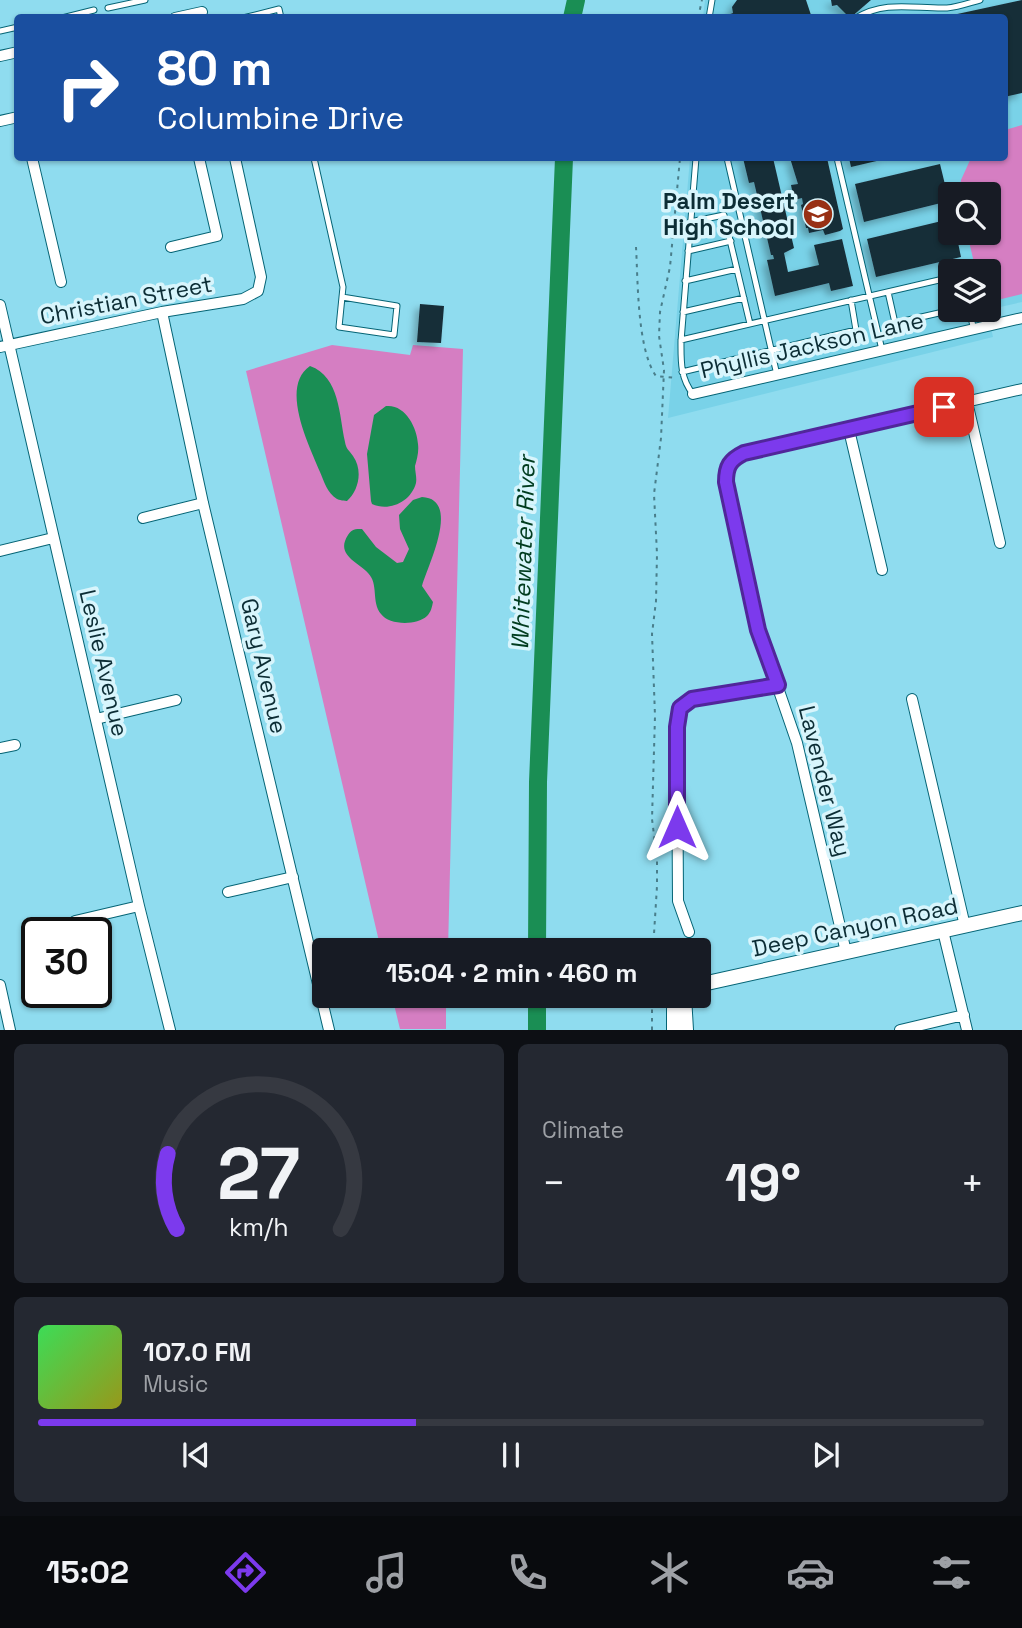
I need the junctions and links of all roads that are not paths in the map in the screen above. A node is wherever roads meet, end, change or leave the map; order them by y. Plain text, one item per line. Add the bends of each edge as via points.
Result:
1 (145, 0) edge
2 (277, 0) edge
3 (980, 0) edge
4 (108, 8) dead end
5 (279, 9) junction
6 (94, 10) dead end
7 (78, 14) edge
8 (259, 14) edge
9 (280, 14) edge
10 (862, 14) edge
11 (33, 161) edge
12 (200, 161) edge
13 (236, 161) edge
14 (315, 161) edge
15 (696, 161) edge
16 (728, 161) edge
17 (838, 161) edge
18 (690, 222) junction
19 (731, 241) junction
20 (171, 247) dead end
21 (688, 251) junction
22 (737, 269) junction
23 (938, 280) edge
24 (685, 281) junction
25 (61, 282) dead end
26 (888, 292) junction
27 (870, 296) junction
28 (342, 297) junction
29 (744, 298) junction
30 (852, 300) junction
31 (0, 305) edge
32 (162, 312) junction
33 (683, 312) junction
34 (938, 313) edge
35 (1022, 318) edge
36 (765, 320) junction
37 (972, 322) edge
38 (750, 324) junction
39 (974, 330) junction
40 (681, 340) junction
41 (5, 346) edge
42 (772, 350) junction
43 (882, 351) junction
44 (683, 375) junction
45 (777, 375) junction
46 (1022, 389) edge
47 (694, 394) joint
48 (967, 402) junction
49 (849, 429) junction
50 (203, 503) junction
51 (143, 518) dead end
52 (53, 538) junction
53 (1000, 543) dead end
54 (0, 551) edge
55 (882, 570) dead end
56 (778, 685) junction
57 (912, 699) dead end
58 (176, 701) dead end
59 (96, 719) junction
60 (15, 745) dead end
61 (0, 748) edge
62 (293, 877) junction
63 (228, 892) dead end
64 (139, 906) junction
65 (1022, 913) edge
66 (92, 917) edge
67 (965, 926) junction
68 (943, 931) junction
69 (689, 932) dead end
70 (846, 951) junction
71 (711, 982) edge
72 (0, 985) edge
73 (675, 1008) edge
74 (684, 1008) edge
75 (964, 1015) junction
76 (10, 1030) edge
77 (170, 1030) edge
78 (329, 1030) edge
79 (674, 1030) edge
80 (685, 1030) edge
81 (900, 1030) edge
82 (967, 1030) edge

1 - 4 lane
2 - 5 lane
3 - 10 lane via 948,8 895,4
5 - 8 lane
5 - 9 lane
6 - 7 lane
11 - 25 street
12 - 20 street via 218,236
13 - 32 street, Christian Street via 261,277 258,291 243,299
14 - 28 lane via 335,242
15 - 18 lane
16 - 36 lane
17 - 27 lane
18 - 19 lane via 724,215
18 - 21 lane
19 - 21 lane
19 - 22 lane
21 - 24 lane
22 - 24 lane
22 - 29 lane
23 - 26 lane
24 - 33 lane
26 - 27 lane
26 - 34 lane via 895,323
27 - 30 lane
27 - 43 lane
28 - 28 lane via 339,327 394,335 397,306
29 - 33 lane
29 - 38 lane
30 - 36 lane
30 - 42 lane via 856,330
31 - 41 street, Leslie Avenue
32 - 41 street, Christian Street
32 - 50 street, Gary Avenue
33 - 40 lane
35 - 39 street, Phyllis Jackson Lane
36 - 38 lane
36 - 42 lane
37 - 39 lane
38 - 40 lane
39 - 43 street, Phyllis Jackson Lane
40 - 44 lane
41 - 52 street, Leslie Avenue
42 - 44 lane
42 - 45 lane
43 - 45 street, Phyllis Jackson Lane
44 - 47 lane
45 - 47 street, Phyllis Jackson Lane
46 - 48 street
48 - 49 street
48 - 53 street
49 - 55 street
49 - 56 street, Lavender Way via 744,453 731,460 726,470 758,630
50 - 51 street
50 - 62 street, Gary Avenue
52 - 54 street
52 - 59 street, Leslie Avenue
56 - 69 street via 692,699 680,708 678,901
56 - 70 street, Lavender Way via 806,777
57 - 67 street
58 - 59 street
59 - 64 street, Leslie Avenue
60 - 61 street
62 - 63 street
62 - 78 street, Gary Avenue
64 - 66 street
64 - 77 street, Leslie Avenue
65 - 67 street, Deep Canyon Road
67 - 68 street, Deep Canyon Road
68 - 70 street, Deep Canyon Road
68 - 75 street
70 - 71 street, Deep Canyon Road
72 - 76 street
73 - 79 street
74 - 80 street
75 - 81 street
75 - 82 street

